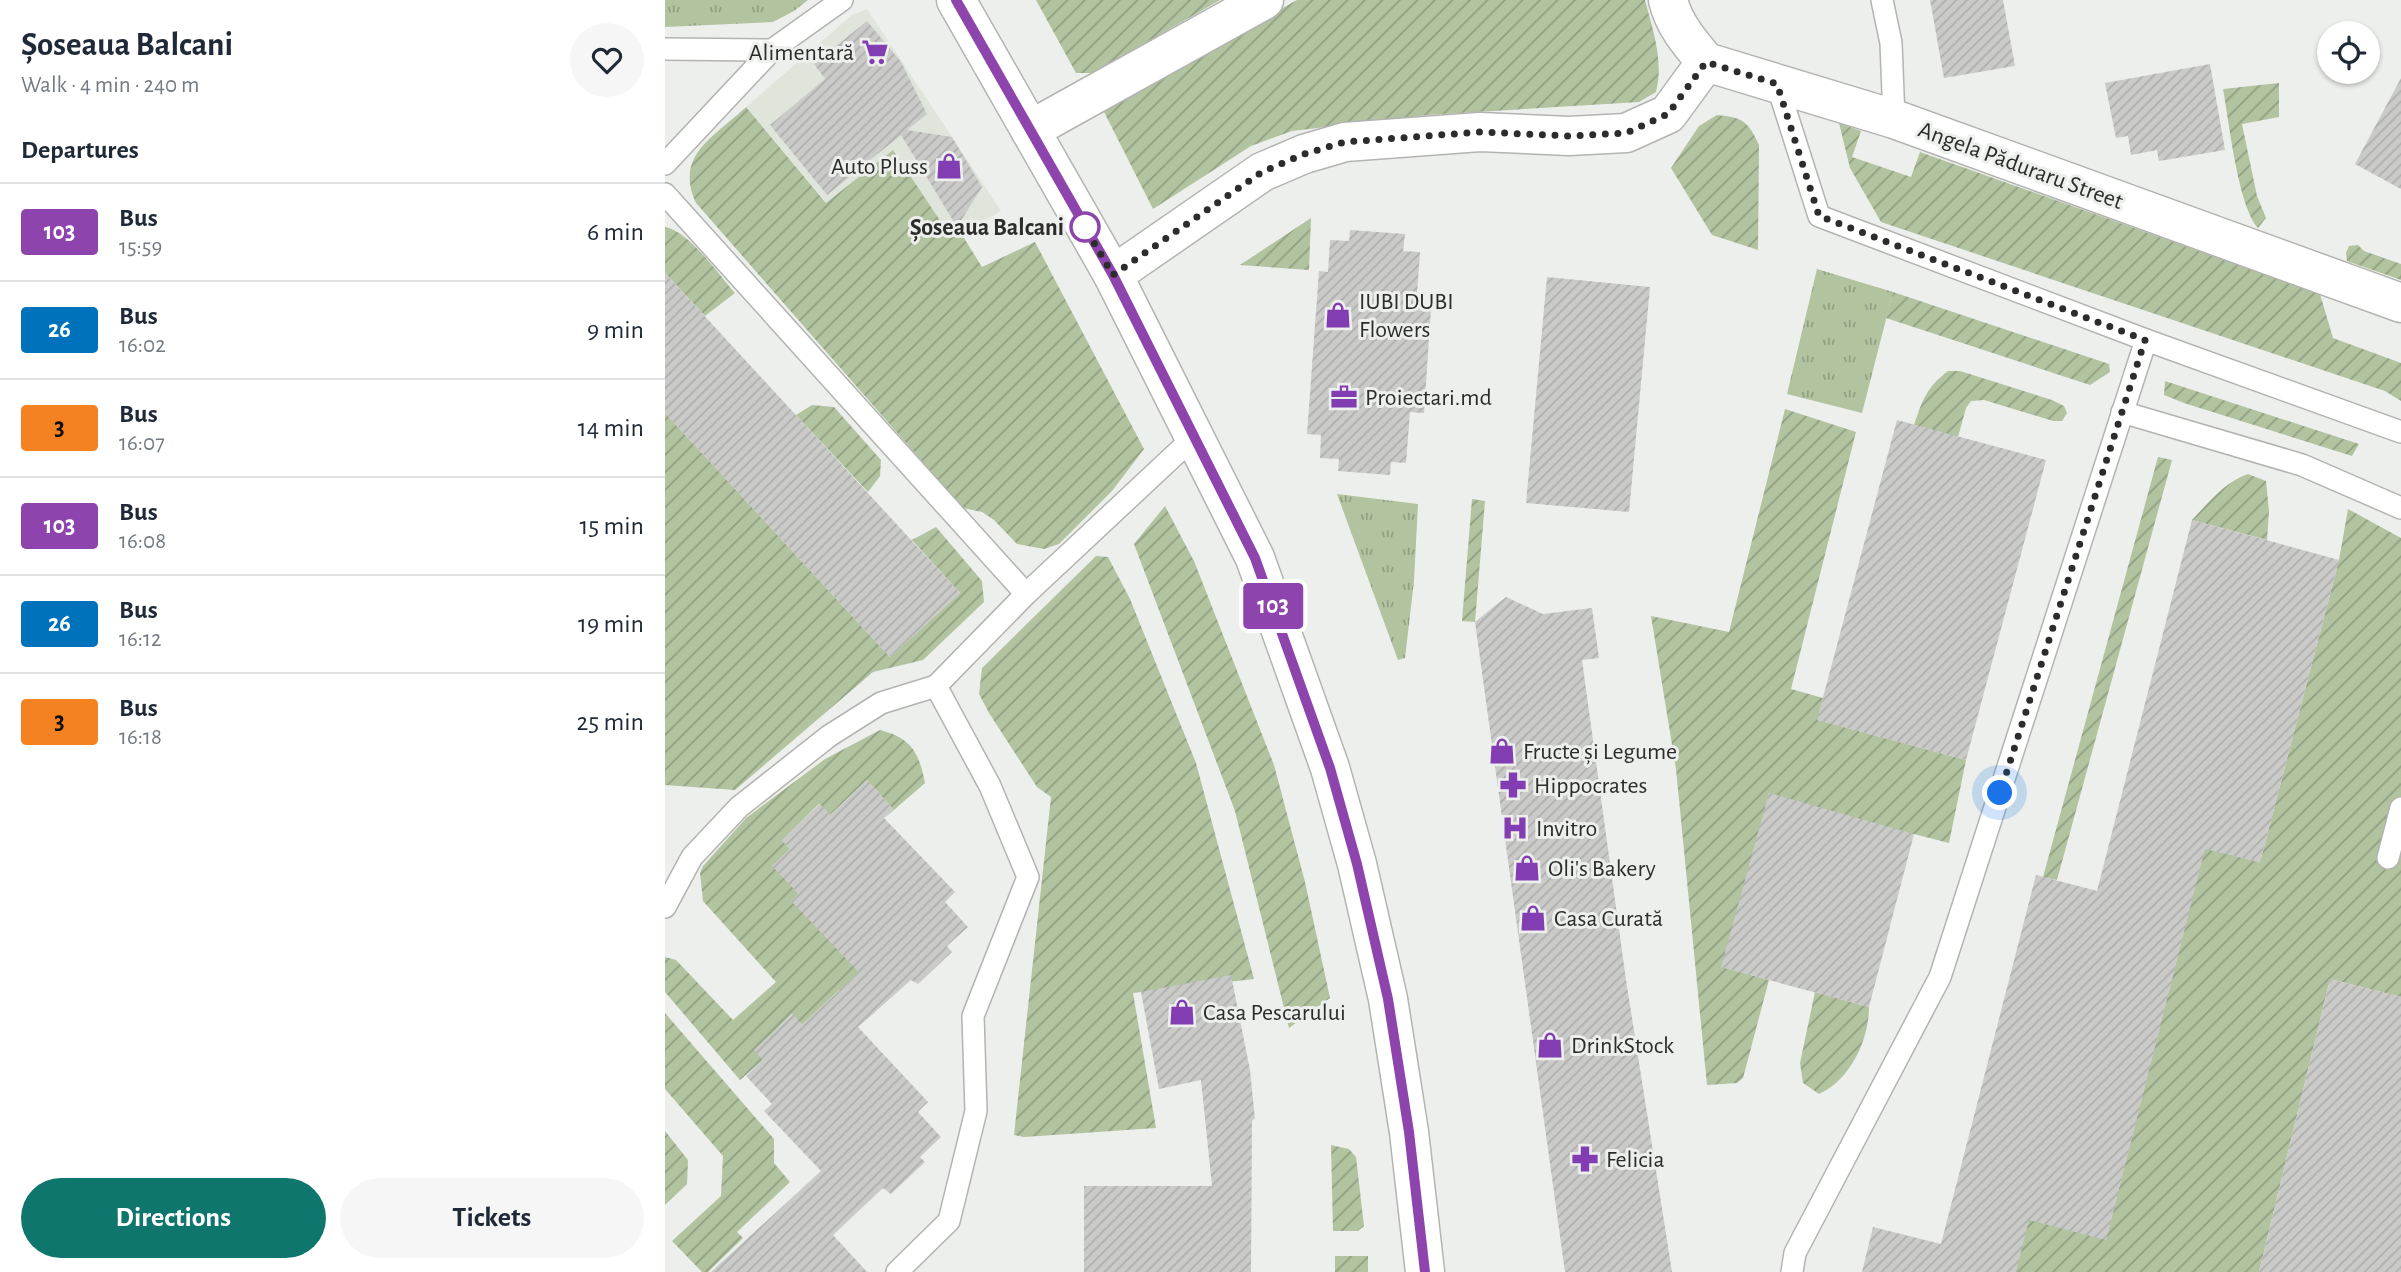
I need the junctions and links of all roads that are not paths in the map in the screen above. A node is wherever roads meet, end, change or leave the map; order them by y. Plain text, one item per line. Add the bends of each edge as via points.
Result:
1 (842, 0) edge
2 (956, 0) edge
3 (1264, 0) edge
4 (1668, 0) edge
5 (1882, 0) edge
6 (665, 49) edge
7 (772, 50) junction
8 (1706, 62) junction
9 (1777, 84) junction
10 (1894, 119) junction
11 (1030, 130) junction
12 (665, 164) edge
13 (665, 194) edge
14 (1113, 275) junction
15 (2401, 303) edge
16 (2145, 340) junction
17 (2122, 412) junction
18 (2401, 432) edge
19 (1194, 437) junction
20 (2401, 508) edge
21 (1026, 594) junction
22 (936, 686) junction
23 (2401, 808) edge
24 (2388, 858) dead end
25 (665, 907) edge
26 (897, 1272) edge
27 (1425, 1272) edge
28 (1792, 1272) edge

1 - 7 lane
2 - 11 street
3 - 11 street
4 - 8 street via 1685,38
5 - 10 lane via 1891,43
6 - 7 lane
7 - 12 lane
8 - 9 street, Angela Păduraru Street
8 - 14 street via 1668,114 1626,133 1480,132 1345,142 1304,154 1262,172
9 - 10 street, Angela Păduraru Street
9 - 16 lane via 1819,216
10 - 15 street, Angela Păduraru Street
11 - 14 street
13 - 21 lane
14 - 19 street
16 - 17 lane
16 - 18 lane
17 - 20 lane via 2302,466
17 - 28 lane via 1940,977 1794,1253
19 - 21 lane
19 - 27 street via 1255,558 1316,725 1357,864 1388,999
21 - 22 lane
22 - 25 lane via 881,703 829,736 739,807 692,857
22 - 26 lane via 990,786 1028,877 973,1016 976,1111 949,1221
23 - 24 lane

